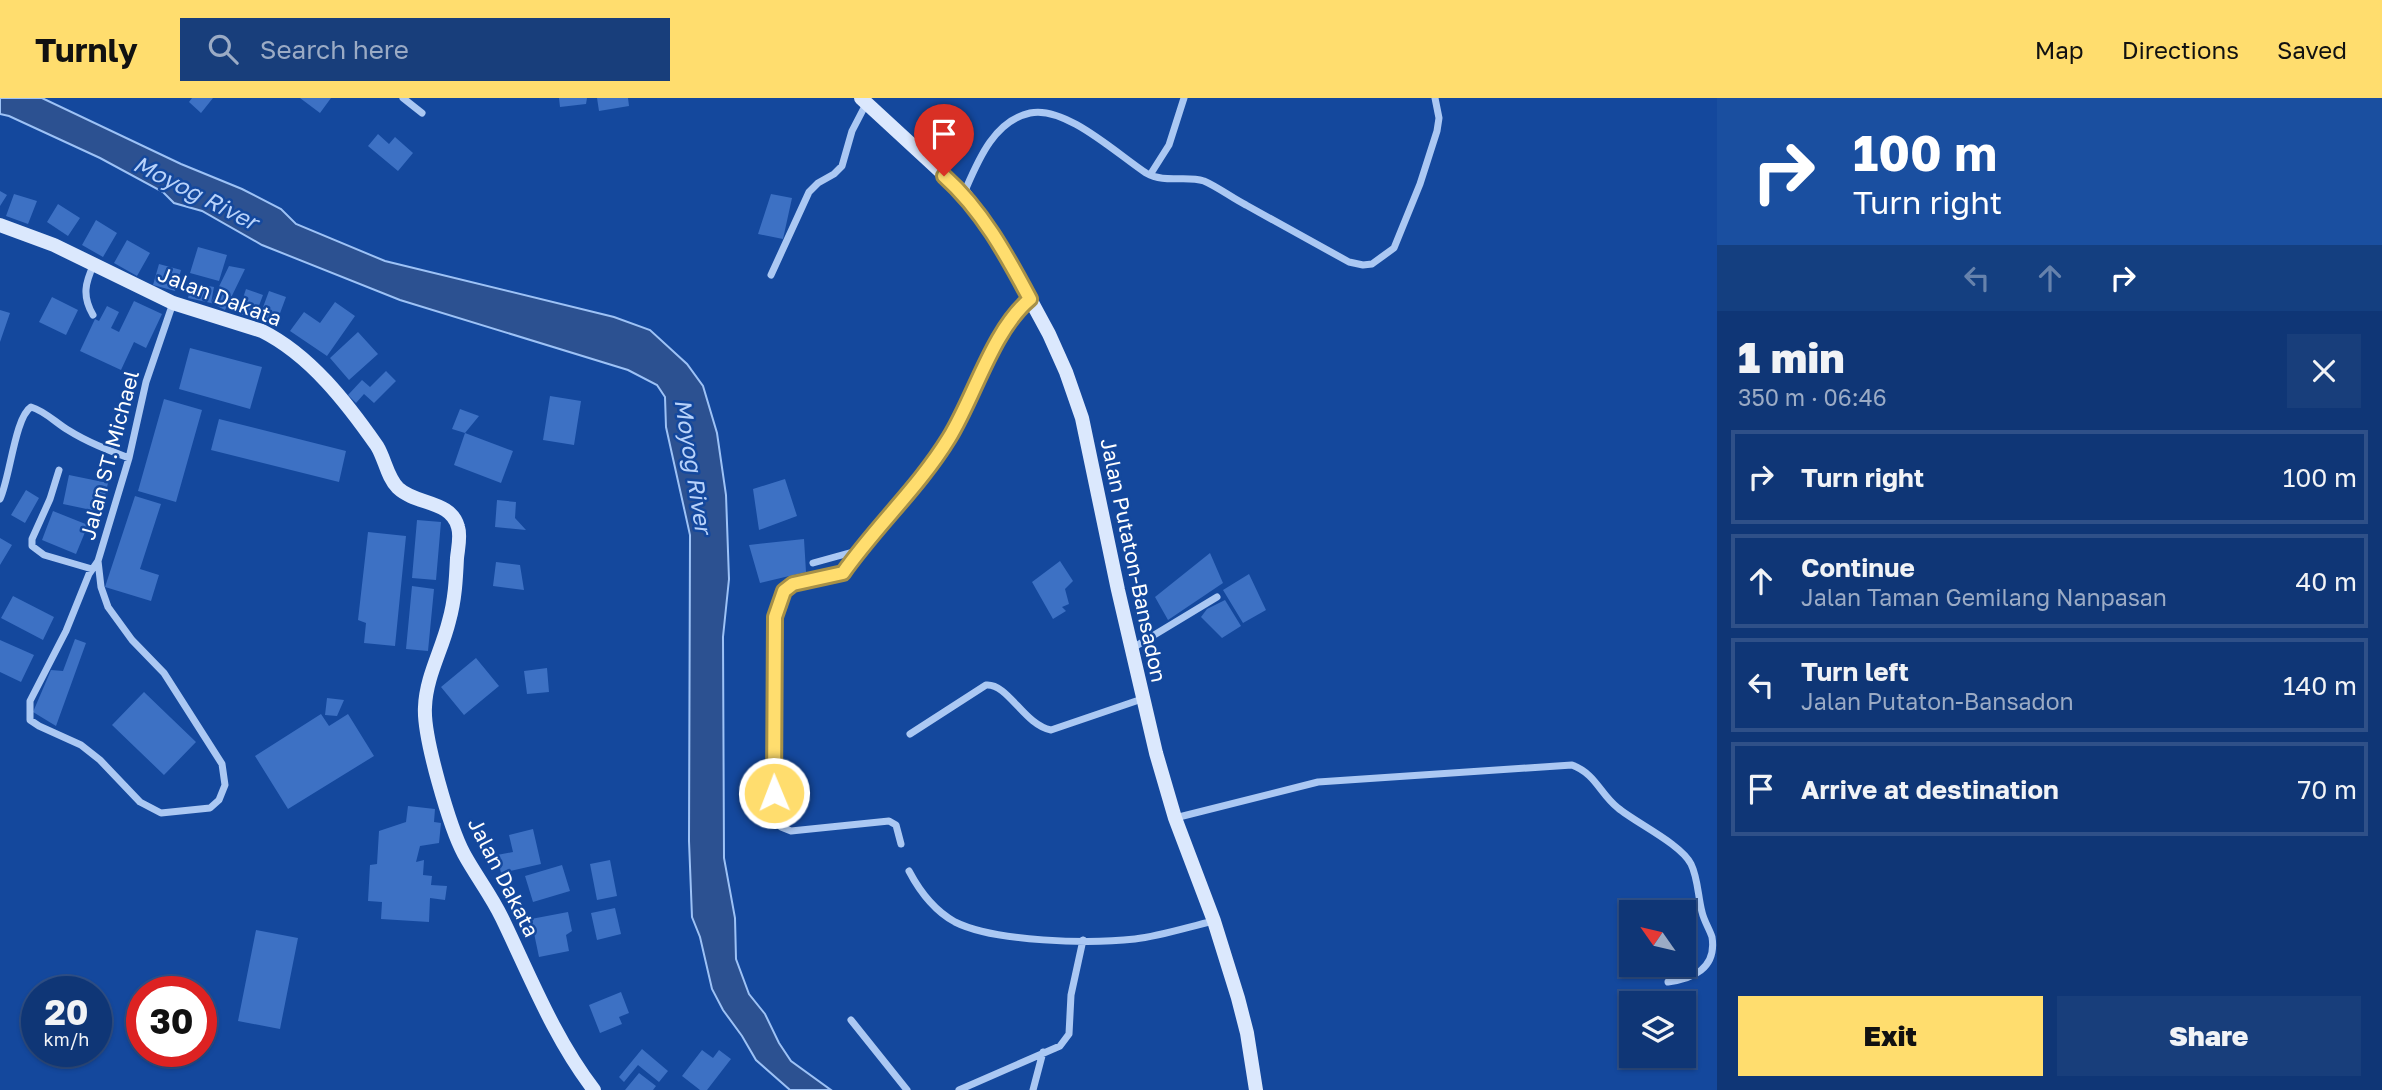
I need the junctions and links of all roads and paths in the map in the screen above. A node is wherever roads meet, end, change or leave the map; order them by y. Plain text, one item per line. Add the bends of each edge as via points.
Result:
1 (403, 98) edge
2 (1185, 98) edge
3 (1435, 98) edge
4 (864, 101) edge
5 (422, 113) dead end
6 (1150, 175) junction
7 (964, 193) junction
8 (0, 225) edge
9 (94, 264) junction
10 (771, 275) dead end
11 (1030, 299) junction
12 (173, 303) junction
13 (93, 314) dead end
14 (129, 458) junction
15 (59, 470) dead end
16 (0, 499) edge
17 (860, 550) junction
18 (98, 561) junction
19 (813, 563) dead end
20 (92, 569) junction
21 (1217, 597) dead end
22 (1131, 649) junction
23 (1143, 699) junction
24 (910, 734) dead end
25 (1175, 818) junction
26 (901, 845) dead end
27 (909, 871) dead end
28 (1214, 921) junction
29 (1083, 940) junction
30 (1668, 982) dead end
31 (851, 1020) dead end
32 (1043, 1052) junction
33 (594, 1090) edge
34 (907, 1090) edge
35 (959, 1090) edge
36 (1033, 1090) edge
37 (1256, 1090) edge

1 - 5 street
2 - 6 street via 1169,145
3 - 6 street via 1439,118 1420,184 1394,247 1372,264 1349,262 1203,181
4 - 7 street, Jalan Putaton-Bansadon
4 - 10 street via 842,166 809,192
6 - 7 street via 1080,127 1054,114 1028,113 996,134
7 - 11 street, Jalan Putaton-Bansadon via 1002,247
8 - 9 street, Jalan Dakata
9 - 12 street, Jalan Dakata
9 - 13 street via 84,295
11 - 17 street via 993,351 950,437
11 - 22 street, Jalan Putaton-Bansadon via 1066,372 1082,418
12 - 14 street, Jalan ST. Michael via 146,382
12 - 33 street, Jalan Dakata via 262,331 293,350 350,410 378,448 398,488 440,506 456,520 455,589 426,695 428,738 456,838 492,897 553,1027
14 - 16 street via 71,432 31,407 21,419
14 - 18 street, Jalan ST. Michael
15 - 20 street via 32,546 44,555
17 - 19 street
17 - 26 street via 843,573 793,584 779,601 773,664 776,821 791,831 889,821 897,825
18 - 20 street, Jalan ST. Michael
18 - 20 street, Jalan ST. Michael via 108,607 164,673 222,764 225,785 211,808 161,813 139,803 81,745 30,720 30,701
21 - 22 street
22 - 23 street, Jalan Putaton-Bansadon
23 - 24 street via 1051,730 1028,718 991,684
23 - 25 street, Jalan Putaton-Bansadon
25 - 28 street, Jalan Putaton-Bansadon
25 - 30 street via 1318,782 1572,765 1585,770 1616,807 1690,863 1714,950 1705,970
27 - 29 street via 917,887 953,921 980,932
28 - 29 street via 1135,939
28 - 37 street, Jalan Putaton-Bansadon via 1247,1033
29 - 32 street via 1071,995 1069,1034 1060,1046
31 - 34 street
32 - 35 street
32 - 36 street

